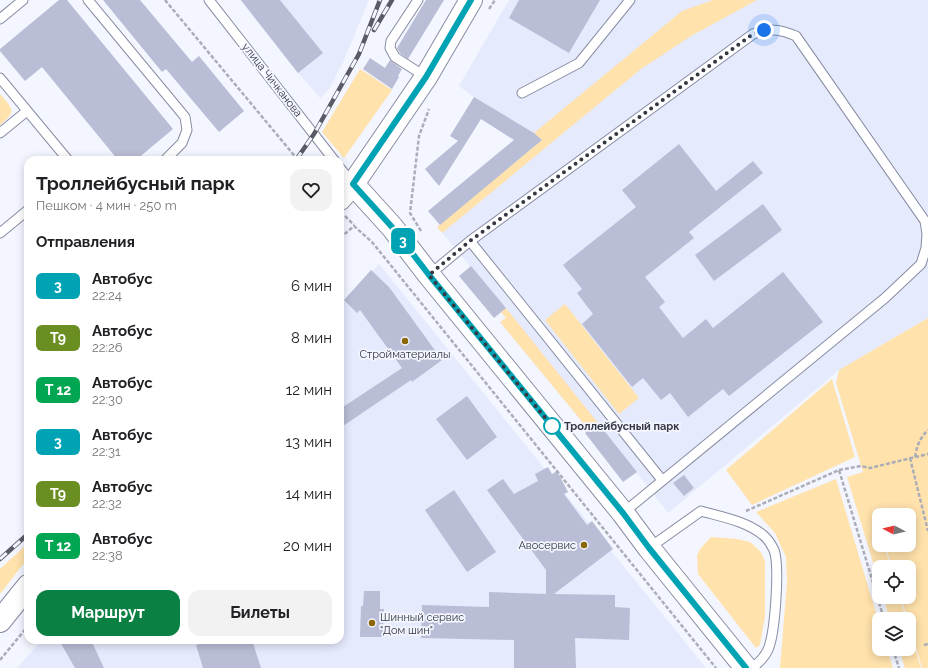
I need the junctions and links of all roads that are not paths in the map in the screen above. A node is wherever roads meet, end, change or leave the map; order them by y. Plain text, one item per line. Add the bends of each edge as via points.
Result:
1 (24, 0) edge
2 (88, 0) edge
3 (209, 0) edge
4 (418, 0) edge
5 (471, 0) edge
6 (630, 0) edge
7 (0, 19) edge
8 (426, 77) junction
9 (0, 78) edge
10 (522, 93) dead end
11 (27, 111) junction
12 (0, 133) edge
13 (65, 156) edge
14 (169, 156) edge
15 (331, 156) edge
16 (344, 184) edge
17 (24, 213) edge
18 (0, 232) edge
19 (470, 241) junction
20 (429, 275) junction
21 (662, 480) junction
22 (623, 513) junction
23 (649, 548) junction
24 (24, 591) edge
25 (0, 621) edge
26 (746, 668) edge
27 (752, 668) edge

1 - 7 lane
2 - 14 lane via 185,117 187,130 182,143
3 - 15 lane, улица Чичканова
4 - 8 lane via 391,41 390,48 395,57
5 - 8 main road
6 - 10 lane via 579,63
8 - 16 main road
9 - 11 lane
11 - 12 lane
11 - 13 lane
16 - 20 main road via 392,227
17 - 18 lane
19 - 20 lane
19 - 21 lane
19 - 21 lane via 753,34 773,29 796,36 926,221 926,248 921,264 885,298
20 - 22 main road
21 - 22 lane
22 - 23 main road
23 - 26 main road
23 - 27 lane via 701,511 742,522 764,536 774,550 775,619 769,648 762,661
24 - 25 main road

